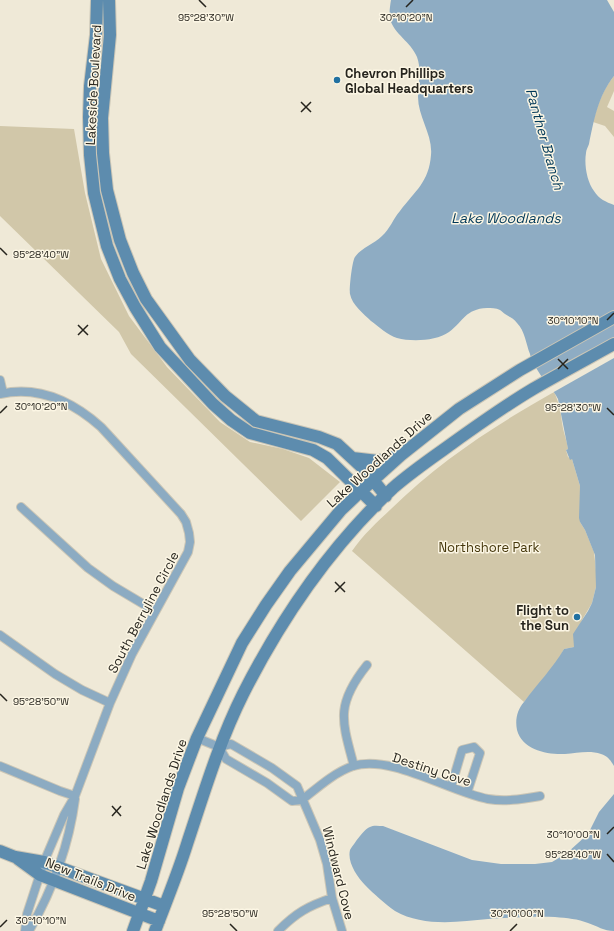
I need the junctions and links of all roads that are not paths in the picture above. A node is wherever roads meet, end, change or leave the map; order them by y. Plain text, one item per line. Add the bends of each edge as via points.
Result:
1 (97, 0) edge
2 (110, 0) edge
3 (89, 117) junction
4 (102, 118) junction
5 (614, 318) edge
6 (173, 339) junction
7 (614, 344) edge
8 (160, 347) junction
9 (0, 380) edge
10 (2, 394) edge
11 (225, 396) junction
12 (213, 404) junction
13 (401, 455) junction
14 (352, 458) junction
15 (372, 481) junction
16 (361, 491) junction
17 (386, 496) junction
18 (376, 506) junction
19 (21, 507) dead end
20 (155, 611) junction
21 (0, 635) edge
22 (366, 665) dead end
23 (110, 703) junction
24 (197, 738) junction
25 (219, 747) junction
26 (0, 766) edge
27 (354, 766) junction
28 (451, 787) junction
29 (467, 793) junction
30 (75, 796) junction
31 (540, 796) dead end
32 (302, 800) junction
33 (0, 851) edge
34 (15, 857) junction
35 (44, 862) junction
36 (58, 867) junction
37 (40, 875) junction
38 (53, 880) junction
39 (332, 898) junction
40 (144, 899) junction
41 (164, 906) junction
42 (139, 914) junction
43 (157, 926) edge
44 (25, 931) edge
45 (29, 931) edge
46 (133, 931) edge
47 (278, 931) edge
48 (342, 931) edge

1 - 3 street, Lakeside Boulevard
2 - 4 street, Lakeside Boulevard via 110,35
3 - 4 street
3 - 8 street, Lakeside Boulevard via 94,193 104,237 120,279
4 - 6 street, Lakeside Boulevard via 107,190 120,240 146,299
5 - 13 street, Lake Woodlands Drive via 520,370 459,408
6 - 8 street
6 - 11 street, Lakeside Boulevard
7 - 17 street via 531,390 474,427 417,469
8 - 12 street, Lakeside Boulevard
9 - 10 street
10 - 20 street, South Berryline Circle via 47,394 74,405 102,427 181,514 189,533 188,552
11 - 12 street
11 - 14 street, Lakeside Boulevard via 256,421 320,437 337,444
12 - 16 street, Lakeside Boulevard via 250,434 313,450 327,458
13 - 14 street via 378,460
13 - 15 street, Lake Woodlands Drive
14 - 15 street, Lakeside Boulevard
15 - 16 street, Lake Woodlands Drive
15 - 17 street, Lakeside Boulevard
16 - 18 street, Lakeside Boulevard
16 - 24 street, Lake Woodlands Drive via 315,540 266,605 242,643
17 - 18 street
18 - 25 street via 333,554 286,618 242,695
19 - 20 street via 88,568
20 - 23 street, South Berryline Circle
21 - 23 street via 55,674
22 - 27 street via 355,680 345,705 345,731
23 - 30 street, South Berryline Circle
24 - 25 street, Windward Cove
24 - 40 street, Lake Woodlands Drive via 178,788
25 - 32 street, Windward Cove via 226,759 292,801
25 - 32 street, Windward Cove via 231,744 272,768 297,786
25 - 41 street
26 - 30 street
27 - 28 street, Destiny Cove via 371,764 395,767
27 - 32 street, Destiny Cove via 338,774
28 - 29 street, Destiny Cove
28 - 29 street via 462,750 474,747 480,753
29 - 31 street, Destiny Cove via 489,799 508,800
30 - 35 street, South Berryline Circle
30 - 36 street, South Berryline Circle via 70,832
32 - 39 street, Windward Cove via 320,840
33 - 34 street, New Trails Drive
34 - 35 street, New Trails Drive
34 - 37 street, New Trails Drive
35 - 36 street, New Trails Drive
35 - 37 street, South Berryline Circle
36 - 38 street, South Berryline Circle
36 - 40 street, New Trails Drive
37 - 38 street, New Trails Drive
37 - 44 street, South Berryline Circle via 27,914
38 - 42 street, New Trails Drive
38 - 45 street, South Berryline Circle
39 - 47 street via 308,907
39 - 48 street, Windward Cove
40 - 41 street, New Trails Drive
40 - 42 street, Lake Woodlands Drive
41 - 43 street
42 - 43 street, New Trails Drive
42 - 46 street, Lake Woodlands Drive

